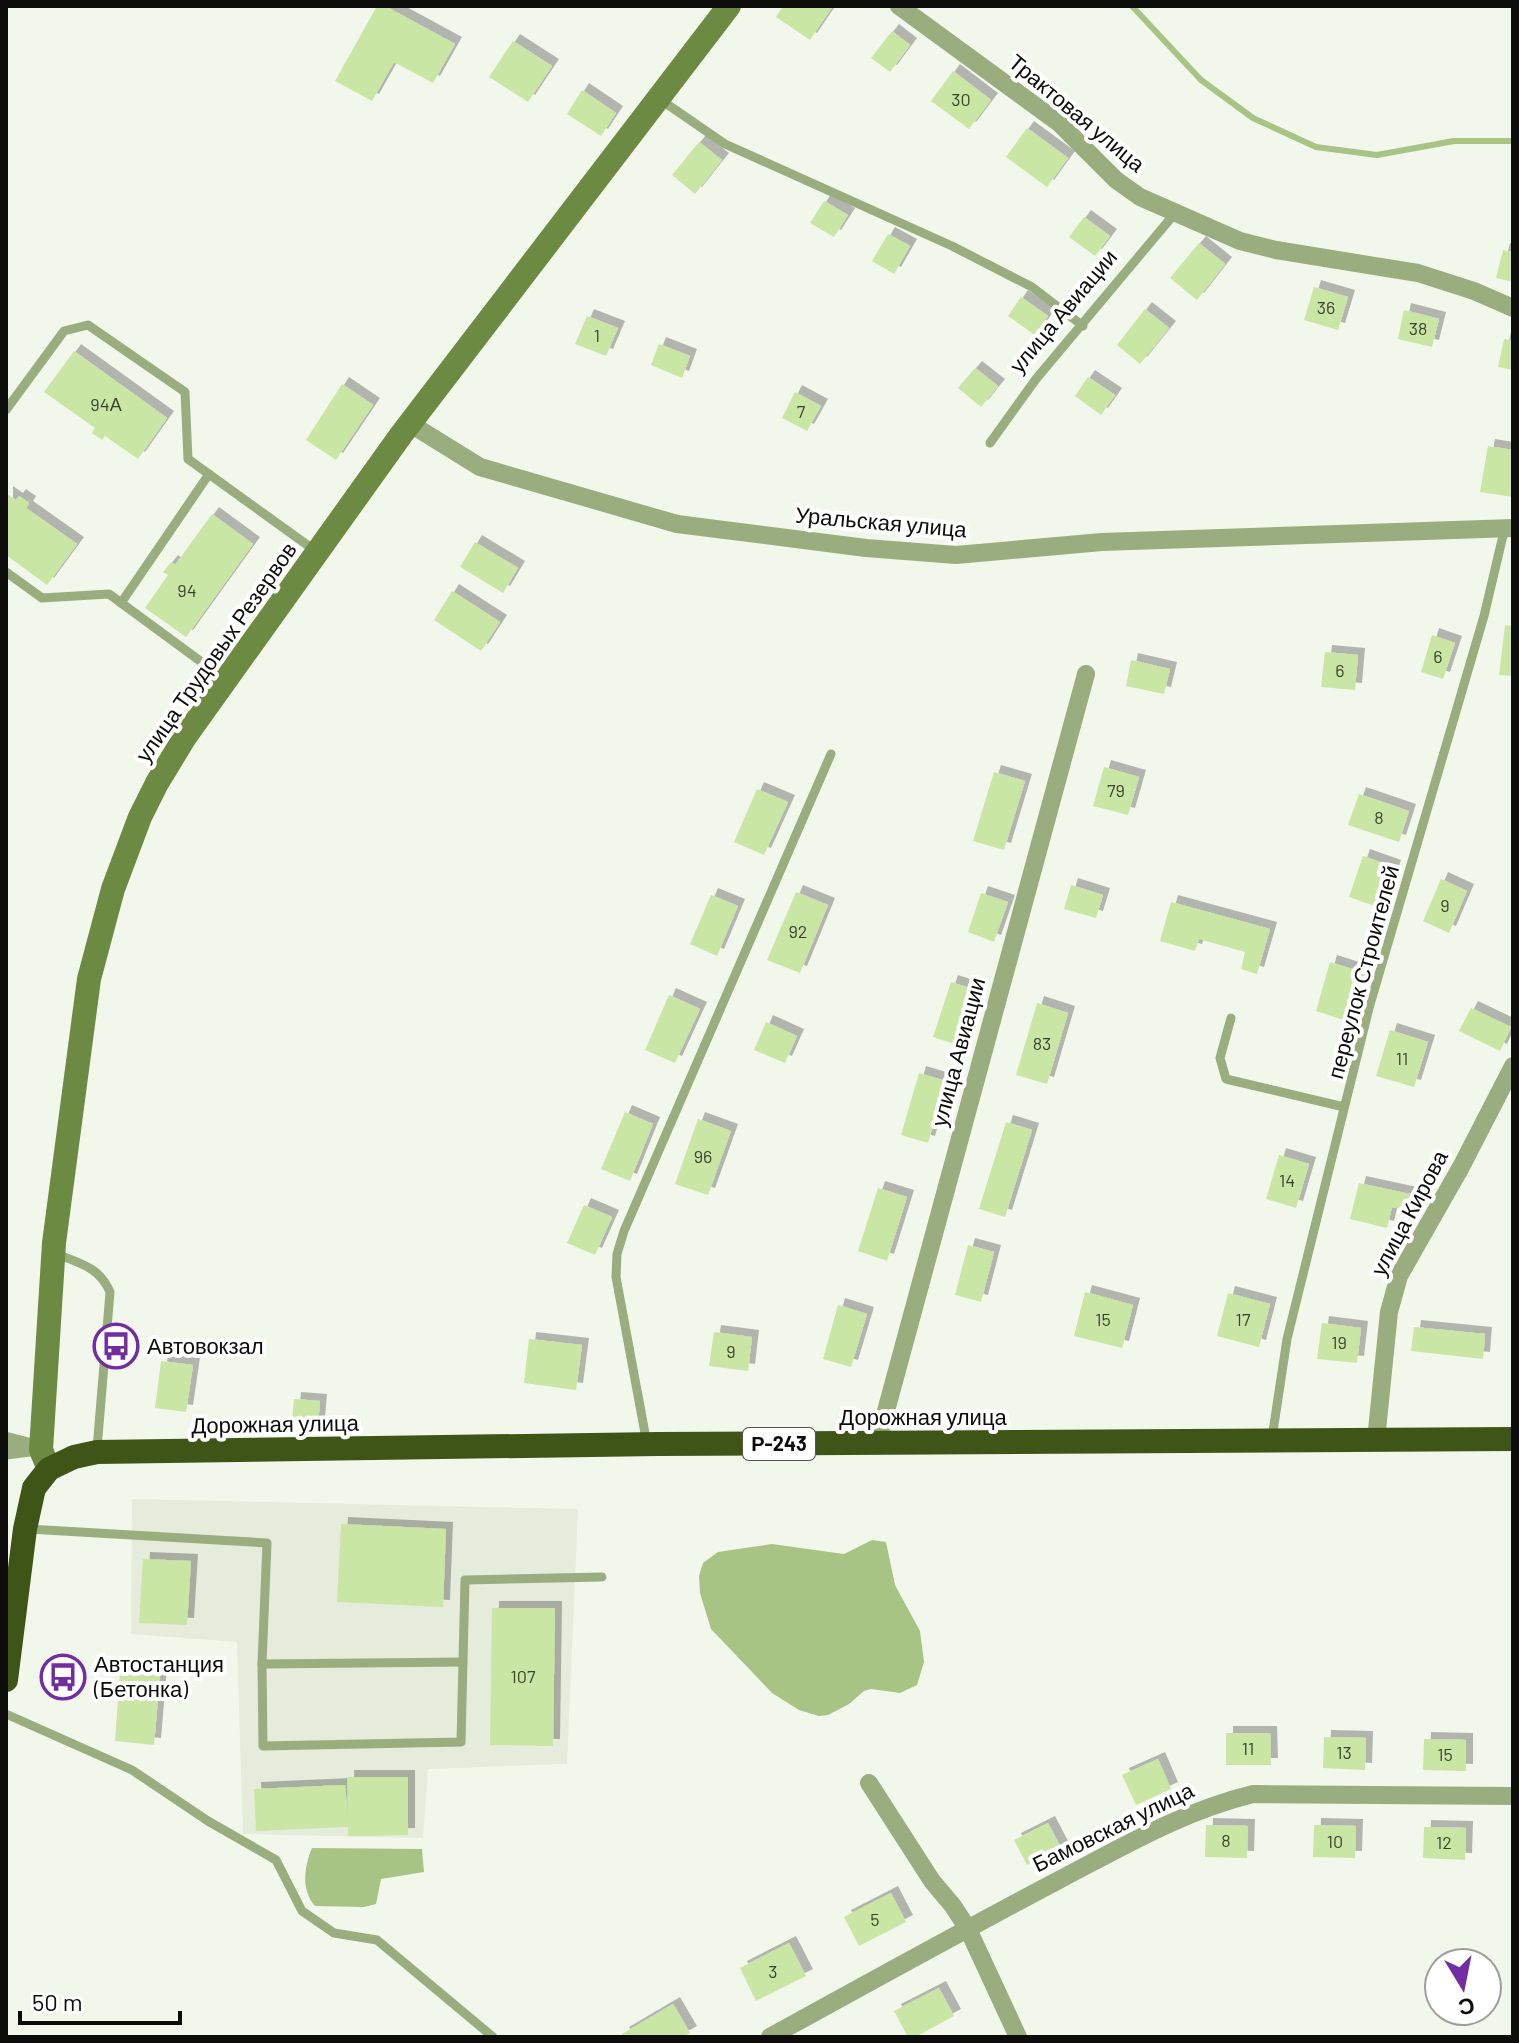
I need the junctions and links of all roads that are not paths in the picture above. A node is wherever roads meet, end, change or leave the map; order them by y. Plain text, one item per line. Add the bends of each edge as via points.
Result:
1 (729, 6) edge
2 (899, 6) edge
3 (658, 98) junction
4 (1176, 212) junction
5 (1513, 308) edge
6 (1083, 326) junction
7 (6, 410) edge
8 (409, 423) junction
9 (990, 443) dead end
10 (209, 474) junction
11 (1510, 526) edge
12 (317, 552) junction
13 (6, 572) edge
14 (121, 603) junction
15 (1086, 674) dead end
16 (226, 680) junction
17 (831, 754) dead end
18 (1231, 1018) dead end
19 (1513, 1066) edge
20 (1344, 1107) junction
21 (53, 1253) junction
22 (1513, 1439) edge
23 (1376, 1440) junction
24 (6, 1441) edge
25 (1271, 1441) junction
26 (647, 1444) junction
27 (877, 1444) junction
28 (97, 1452) junction
29 (6, 1455) edge
30 (45, 1460) junction
31 (25, 1529) junction
32 (602, 1577) dead end
33 (463, 1662) junction
34 (262, 1664) junction
35 (6, 1674) edge
36 (6, 1680) edge
37 (6, 1714) edge
38 (869, 1783) dead end
39 (1513, 1796) edge
40 (968, 1929) junction
41 (493, 2037) edge
42 (770, 2037) edge
43 (1018, 2037) edge

1 - 3 main road, улица Трудовых Резервов
2 - 4 street, Трактовая улица via 1059,123 1116,180
3 - 6 lane via 725,144 1032,287
3 - 8 main road, улица Трудовых Резервов
4 - 5 street, Трактовая улица via 1240,241 1418,273
4 - 6 lane, улица Авиации
6 - 9 lane, улица Авиации
7 - 10 lane via 64,331 88,325 185,392 188,459
8 - 11 street, Уральская улица via 480,467 677,524 866,548 956,555 1102,542
8 - 12 main road, улица Трудовых Резервов
10 - 12 lane
10 - 14 lane
11 - 20 lane, переулок Строителей
12 - 16 main road, улица Трудовых Резервов
13 - 14 lane via 42,598 109,594
14 - 16 lane
15 - 27 street, улица Авиации
16 - 21 main road, улица Трудовых Резервов via 157,783 108,904 89,979
17 - 26 lane via 617,1254 620,1301
18 - 20 lane via 1220,1058 1226,1079
19 - 23 street, улица Кирова via 1399,1276 1389,1312
20 - 25 lane, переулок Строителей via 1287,1339
21 - 28 lane via 104,1277 110,1292
21 - 30 main road, улица Трудовых Резервов
22 - 23 highway, Дорожная улица / Р-243
23 - 25 highway, Дорожная улица / Р-243
24 - 30 street
25 - 27 highway, Дорожная улица / Р-243
26 - 27 highway, Дорожная улица / Р-243
26 - 28 highway, Дорожная улица / Р-243
28 - 30 highway, Дорожная улица / Р-243
29 - 30 lane
30 - 31 highway, улица Трудовых Резервов
31 - 34 lane via 267,1543
31 - 35 highway, улица Трудовых Резервов
32 - 33 lane via 465,1580
33 - 34 lane
33 - 34 lane via 461,1742 263,1746
35 - 36 highway, улица Трудовых Резервов
37 - 41 lane via 132,1770 276,1860 302,1911 334,1933 377,1940
38 - 40 street
39 - 40 street, Бамовская улица via 1253,1794 1180,1817
40 - 42 street, Бамовская улица
40 - 43 street

